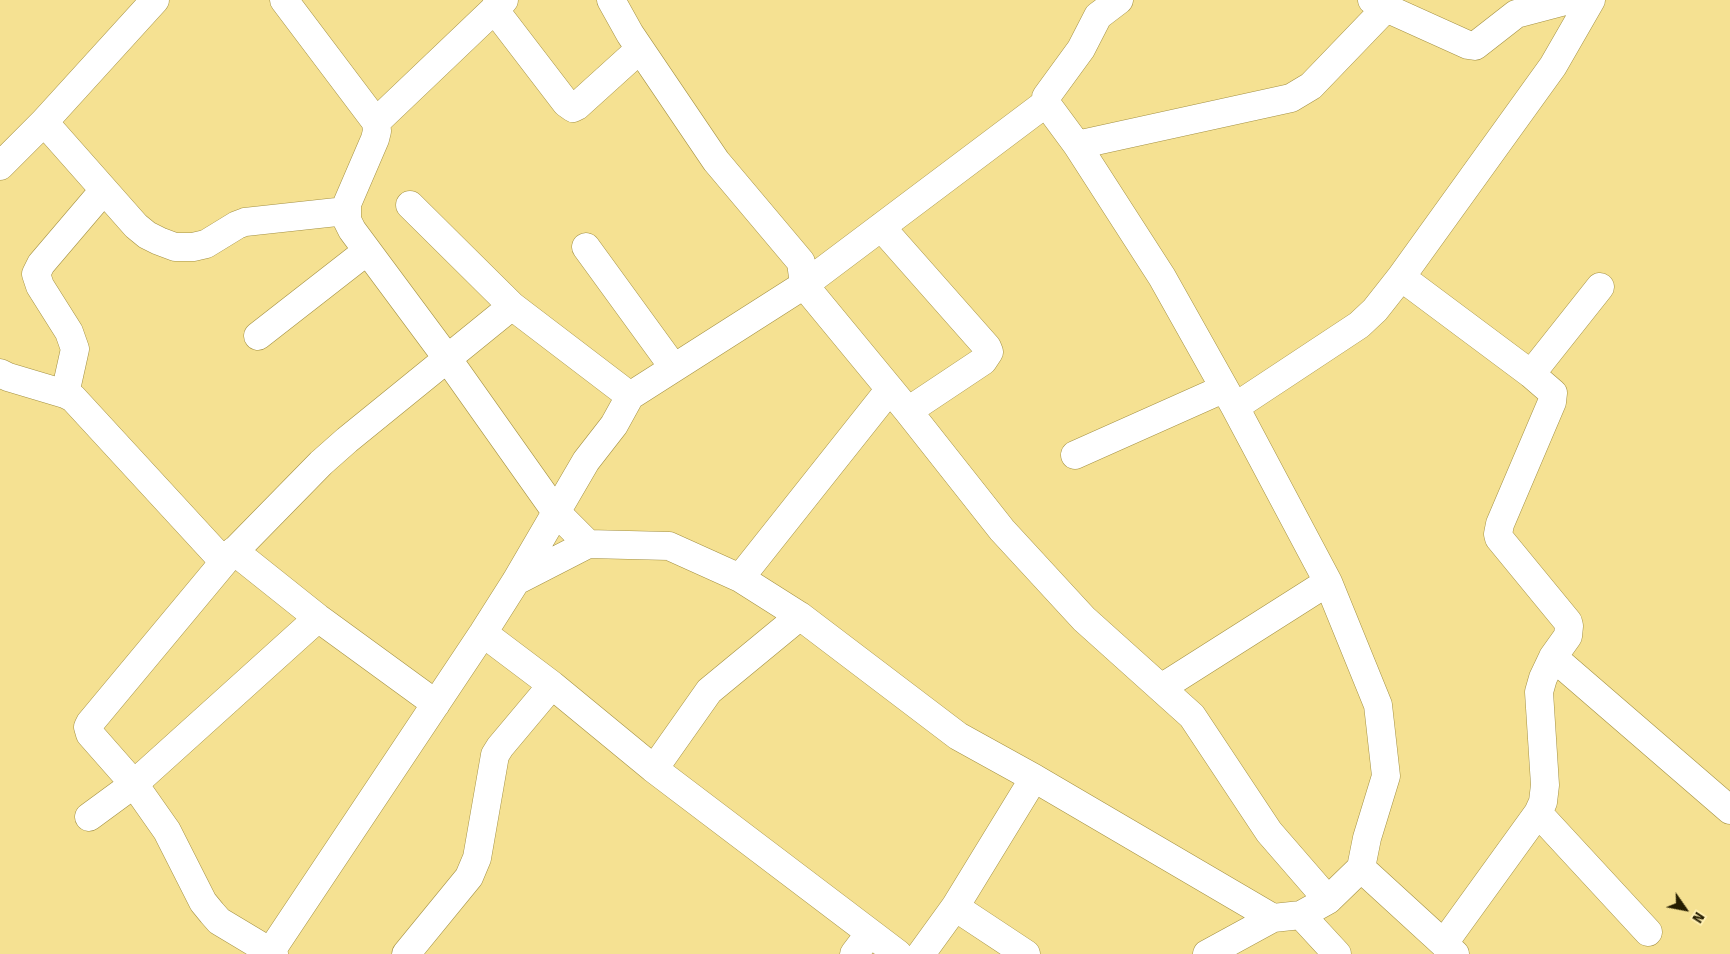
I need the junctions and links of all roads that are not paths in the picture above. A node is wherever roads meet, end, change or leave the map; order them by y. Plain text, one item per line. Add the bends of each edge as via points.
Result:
1 (155, 0) edge
2 (284, 0) edge
3 (612, 0) edge
4 (1119, 0) edge
5 (1569, 0) edge
6 (1591, 0) edge
7 (1379, 4) edge
8 (499, 5) edge
9 (640, 49) junction
10 (1046, 103) junction
11 (44, 122) junction
12 (376, 122) junction
13 (1077, 145) junction
14 (0, 166) edge
15 (104, 190) junction
16 (410, 205) dead end
17 (346, 211) junction
18 (881, 227) junction
19 (586, 247) dead end
20 (367, 250) junction
21 (1401, 277) junction
22 (804, 285) junction
23 (1600, 287) dead end
24 (512, 306) junction
25 (258, 336) dead end
26 (447, 358) junction
27 (674, 368) junction
28 (0, 373) edge
29 (1531, 374) junction
30 (890, 389) junction
31 (65, 394) junction
32 (630, 396) junction
33 (1229, 398) junction
34 (908, 411) junction
35 (1076, 455) dead end
36 (556, 512) junction
37 (588, 544) junction
38 (229, 557) junction
39 (740, 578) junction
40 (516, 581) junction
41 (1328, 582) junction
42 (800, 616) junction
43 (318, 618) junction
44 (483, 633) junction
45 (1553, 657) junction
46 (552, 685) junction
47 (1161, 688) junction
48 (436, 704) junction
49 (654, 769) junction
50 (1034, 778) junction
51 (134, 784) junction
52 (1730, 810) edge
53 (1538, 813) junction
54 (89, 817) dead end
55 (1361, 868) junction
56 (1328, 900) junction
57 (955, 907) junction
58 (1301, 915) junction
59 (1273, 918) junction
60 (1648, 932) dead end
61 (870, 933) junction
62 (1450, 949) edge
63 (271, 954) edge
64 (406, 954) edge
65 (854, 954) edge
66 (898, 954) edge
67 (921, 954) edge
68 (1026, 954) edge
69 (1207, 954) edge
70 (1338, 954) edge

1 - 11 street
2 - 12 street
3 - 9 street
4 - 10 street via 1098,16 1081,49 1046,97
5 - 7 street via 1516,14 1475,46
6 - 21 street via 1553,66
7 - 13 street via 1311,86 1291,98
8 - 9 street via 566,103 573,108
8 - 12 street
9 - 22 street via 716,161 801,262
10 - 13 street
10 - 18 street
11 - 14 street
11 - 15 street
12 - 17 street via 375,139 350,194
13 - 33 street via 1162,277
15 - 17 street via 136,226 159,242 175,247 206,244 245,222
15 - 31 street via 36,274 69,332 75,349
16 - 24 street
17 - 20 street via 352,230
18 - 22 street
18 - 34 street via 989,352 983,361
19 - 27 street
20 - 25 street
20 - 26 street
21 - 29 street
21 - 33 street via 1359,325
22 - 27 street
22 - 30 street
23 - 29 street
24 - 26 street
24 - 32 street
26 - 36 street
26 - 38 street via 321,463
27 - 32 street
28 - 31 street
29 - 45 street via 1554,397 1498,534 1568,622 1568,636
30 - 34 street
30 - 39 street
31 - 38 street via 79,404
32 - 36 street via 614,426 586,461
33 - 35 street
33 - 41 street
34 - 47 street via 1008,537 1084,619
36 - 37 street
36 - 40 street
37 - 39 street via 669,546
37 - 40 street
38 - 43 street
38 - 51 street via 88,727 90,734
39 - 42 street
40 - 44 street
41 - 47 street
41 - 55 street via 1378,705 1386,776
42 - 49 street via 710,691
42 - 50 street via 958,736
43 - 48 street
43 - 51 street
44 - 46 street
44 - 48 street
45 - 52 street
45 - 53 street via 1539,692 1545,785
46 - 49 street
46 - 64 street via 495,755 477,858 469,877
47 - 56 street via 1192,716 1269,832
48 - 63 street
49 - 61 street
50 - 57 street
50 - 59 street
51 - 54 street
51 - 63 street via 175,844 203,902 219,921
53 - 60 street
53 - 62 street
55 - 56 street
55 - 62 street
56 - 58 street
57 - 67 street
57 - 68 street
58 - 59 street
58 - 70 street
59 - 69 street
61 - 65 street
61 - 66 street

